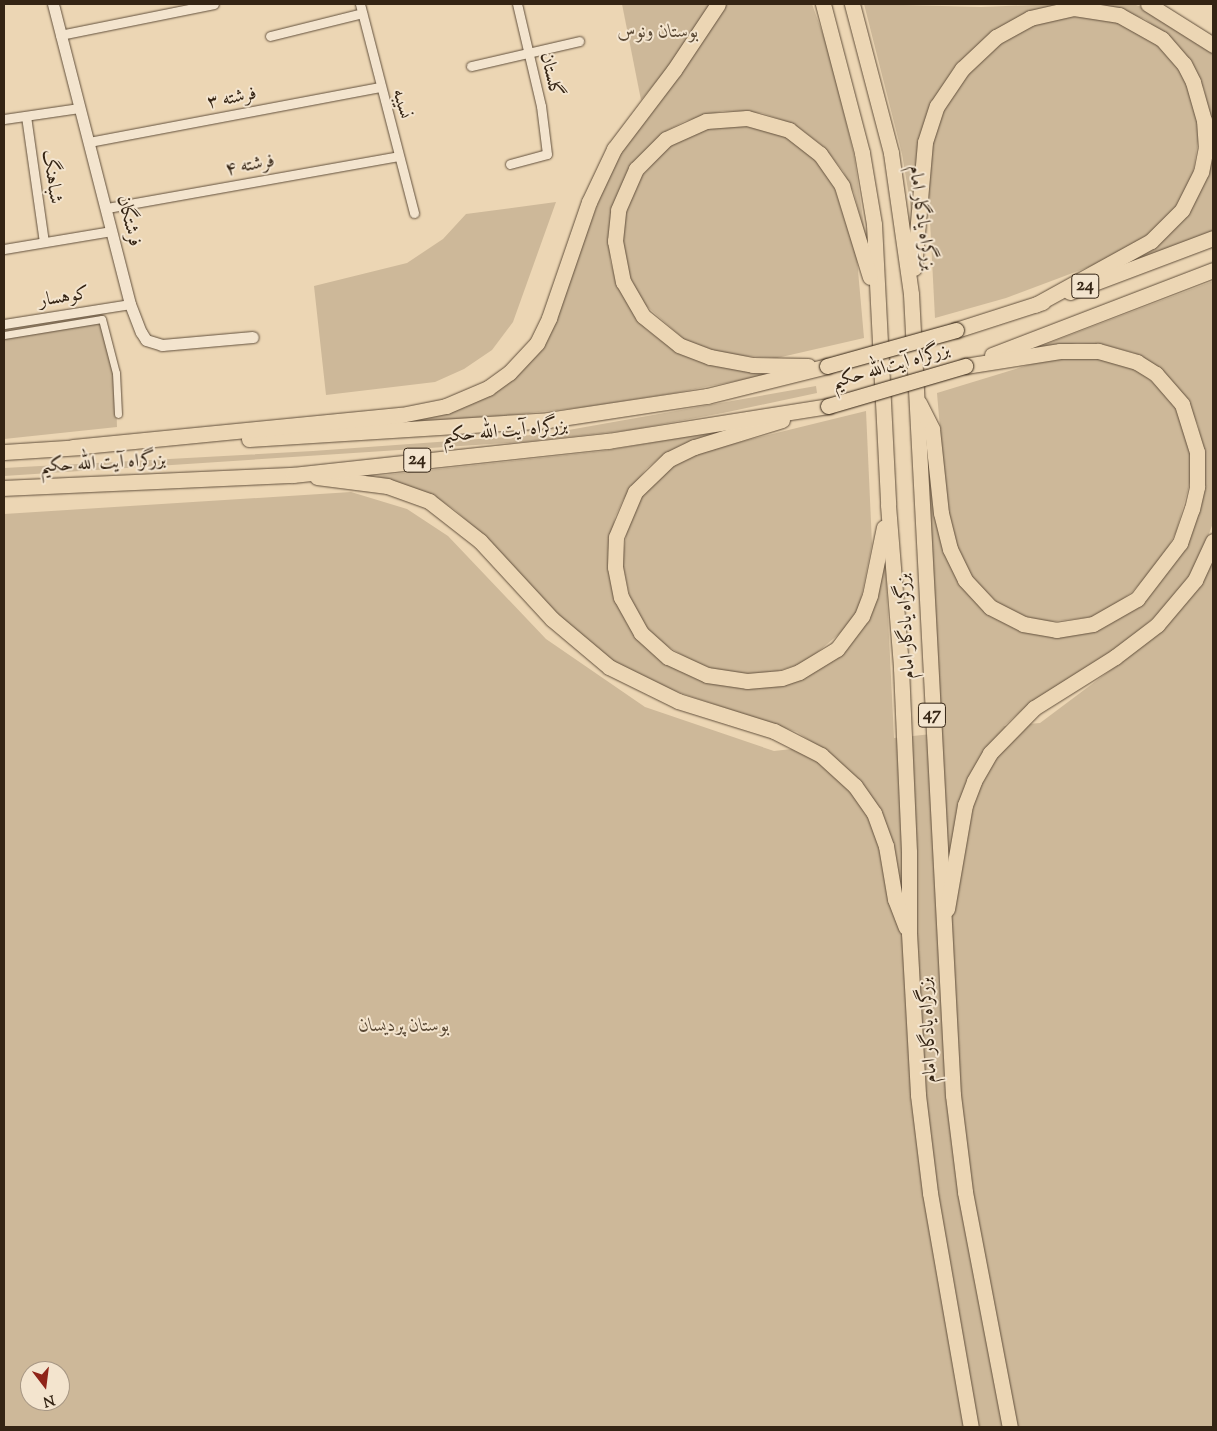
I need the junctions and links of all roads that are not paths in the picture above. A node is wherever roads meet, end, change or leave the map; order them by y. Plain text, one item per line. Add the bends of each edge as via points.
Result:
1 (53, 4) edge
2 (214, 4) edge
3 (360, 4) edge
4 (517, 4) edge
5 (718, 4) edge
6 (824, 4) edge
7 (852, 4) edge
8 (1148, 4) edge
9 (362, 14) junction
10 (60, 35) junction
11 (270, 36) dead end
12 (578, 41) dead end
13 (1213, 45) edge
14 (528, 52) junction
15 (471, 66) dead end
16 (380, 87) junction
17 (79, 108) junction
18 (26, 116) junction
19 (4, 120) edge
20 (89, 142) junction
21 (398, 156) junction
22 (510, 164) dead end
23 (107, 208) junction
24 (414, 213) dead end
25 (112, 231) junction
26 (1213, 238) edge
27 (44, 242) junction
28 (4, 249) edge
29 (1213, 270) edge
30 (911, 294) junction
31 (877, 300) junction
32 (130, 304) junction
33 (1035, 306) junction
34 (4, 324) edge
35 (4, 335) edge
36 (253, 337) dead end
37 (827, 366) junction
38 (965, 366) junction
39 (916, 396) junction
40 (828, 406) junction
41 (118, 414) dead end
42 (73, 447) junction
43 (4, 452) edge
44 (293, 475) junction
45 (4, 488) edge
46 (888, 506) junction
47 (1213, 541) edge
48 (943, 925) junction
49 (909, 933) junction
50 (971, 1427) edge
51 (1010, 1427) edge

1 - 10 street, فرشتگان
2 - 10 street
3 - 9 street, نسیبه
4 - 14 street, گلستان
5 - 42 highway via 674,70 614,149 589,202 549,318 537,343 509,373 488,388 446,406 401,415
6 - 31 highway, بزرگراه یادگار امام / 47 via 868,186 874,224
7 - 30 highway, بزرگراه یادگار امام / 47 via 891,153
8 - 13 highway
9 - 11 street
9 - 16 street, نسیبه
10 - 17 street, فرشتگان
12 - 14 street
14 - 15 street
14 - 22 street, گلستان via 541,106 547,154
16 - 20 street, فرشته ۳
16 - 21 street, نسیبه
17 - 18 street
17 - 20 street, فرشتگان
18 - 19 street
18 - 27 street, شباهنگ
20 - 23 street, فرشتگان
21 - 23 street, فرشته ۴
21 - 24 street, نسیبه
23 - 25 street, فرشتگان
25 - 27 street
25 - 32 street, فرشتگان
26 - 33 highway, 24
27 - 28 street
29 - 38 highway, 24
30 - 33 highway via 925,142 938,106 962,69 996,37 1030,18 1074,8 1119,15 1162,39 1184,64 1204,120 1206,148 1201,172 1182,210 1151,241
30 - 39 highway, بزرگراه یادگار امام / 47
31 - 37 highway via 842,186 820,154 789,130 746,118 706,121 666,139 636,169 618,210 615,241 626,288 651,325 679,345 723,361 753,365
31 - 46 highway, بزرگراه یادگار امام / 47
32 - 34 street, کوهسار
32 - 36 street, فرشتگان via 141,332 154,344
33 - 37 highway, بزرگراه آیت‌الله حکیم / 24, bridge
35 - 41 street via 102,319 116,374
37 - 42 highway, بزرگراه آیت الله حکیم / 24 via 707,396 548,420 350,435
38 - 39 highway via 1060,351 1098,351 1137,362 1156,374 1182,404 1197,452 1196,487 1189,517 1180,544 1168,563 1137,599 1116,614 1076,628 1040,628 1003,616 975,593 950,549 941,513 932,429
38 - 40 highway, بزرگراه آیت‌الله حکیم / 24, bridge
39 - 48 highway, بزرگراه یادگار امام / 47
40 - 44 highway, بزرگراه آیت الله حکیم / 24 via 598,442
40 - 46 highway via 694,447 669,459 642,482 625,510 614,553 618,588 633,622 668,657 707,674 747,681 782,678 800,672 837,648 862,616 870,595
42 - 43 highway, بزرگراه آیت الله حکیم / 24
44 - 45 highway, بزرگراه آیت الله حکیم / 24
44 - 49 highway via 388,486 429,501 480,541 562,629 609,667 678,701 774,731 821,755 855,786 874,812 886,846 896,899
46 - 49 highway, بزرگراه یادگار امام / 47 via 900,668 909,852
47 - 48 highway via 1195,580 1157,624 1115,656 1034,708 990,753 965,805
48 - 51 highway, بزرگراه یادگار امام / 47 via 952,1095 965,1192
49 - 50 highway, بزرگراه یادگار امام / 47 via 918,1095 930,1193

